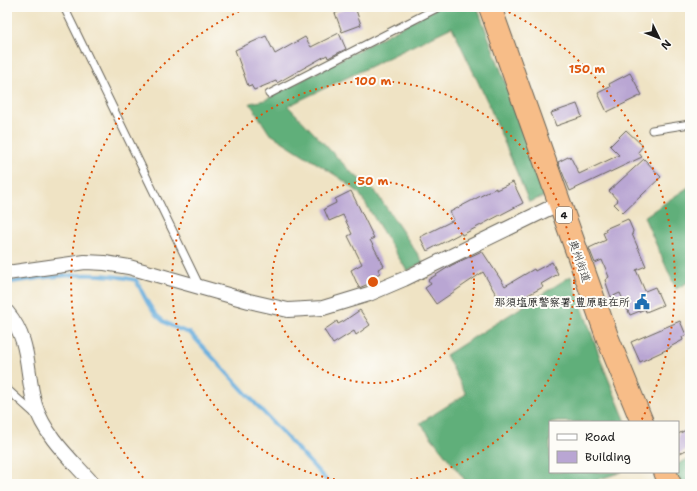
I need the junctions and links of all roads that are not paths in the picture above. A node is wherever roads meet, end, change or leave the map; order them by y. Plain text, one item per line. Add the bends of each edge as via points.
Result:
1 (64, 7) edge
2 (439, 7) edge
3 (490, 7) edge
4 (269, 94) dead end
5 (690, 124) edge
6 (652, 130) dead end
7 (560, 203) junction
8 (7, 273) edge
9 (200, 287) junction
10 (7, 312) edge
11 (7, 389) edge
12 (41, 420) junction
13 (642, 421) edge
14 (665, 473) edge
15 (94, 484) edge
16 (670, 484) edge

1 - 9 lane
2 - 4 lane
3 - 7 highway, 奥州街道 / 4
5 - 6 lane
7 - 9 street via 404,279 369,294 323,308 288,310
7 - 13 highway, 奥州街道 / 4 via 608,339
8 - 9 street via 85,262 105,263 129,267
10 - 12 street via 17,324 23,338 35,405
11 - 12 lane
12 - 15 street via 53,440
14 - 16 highway

